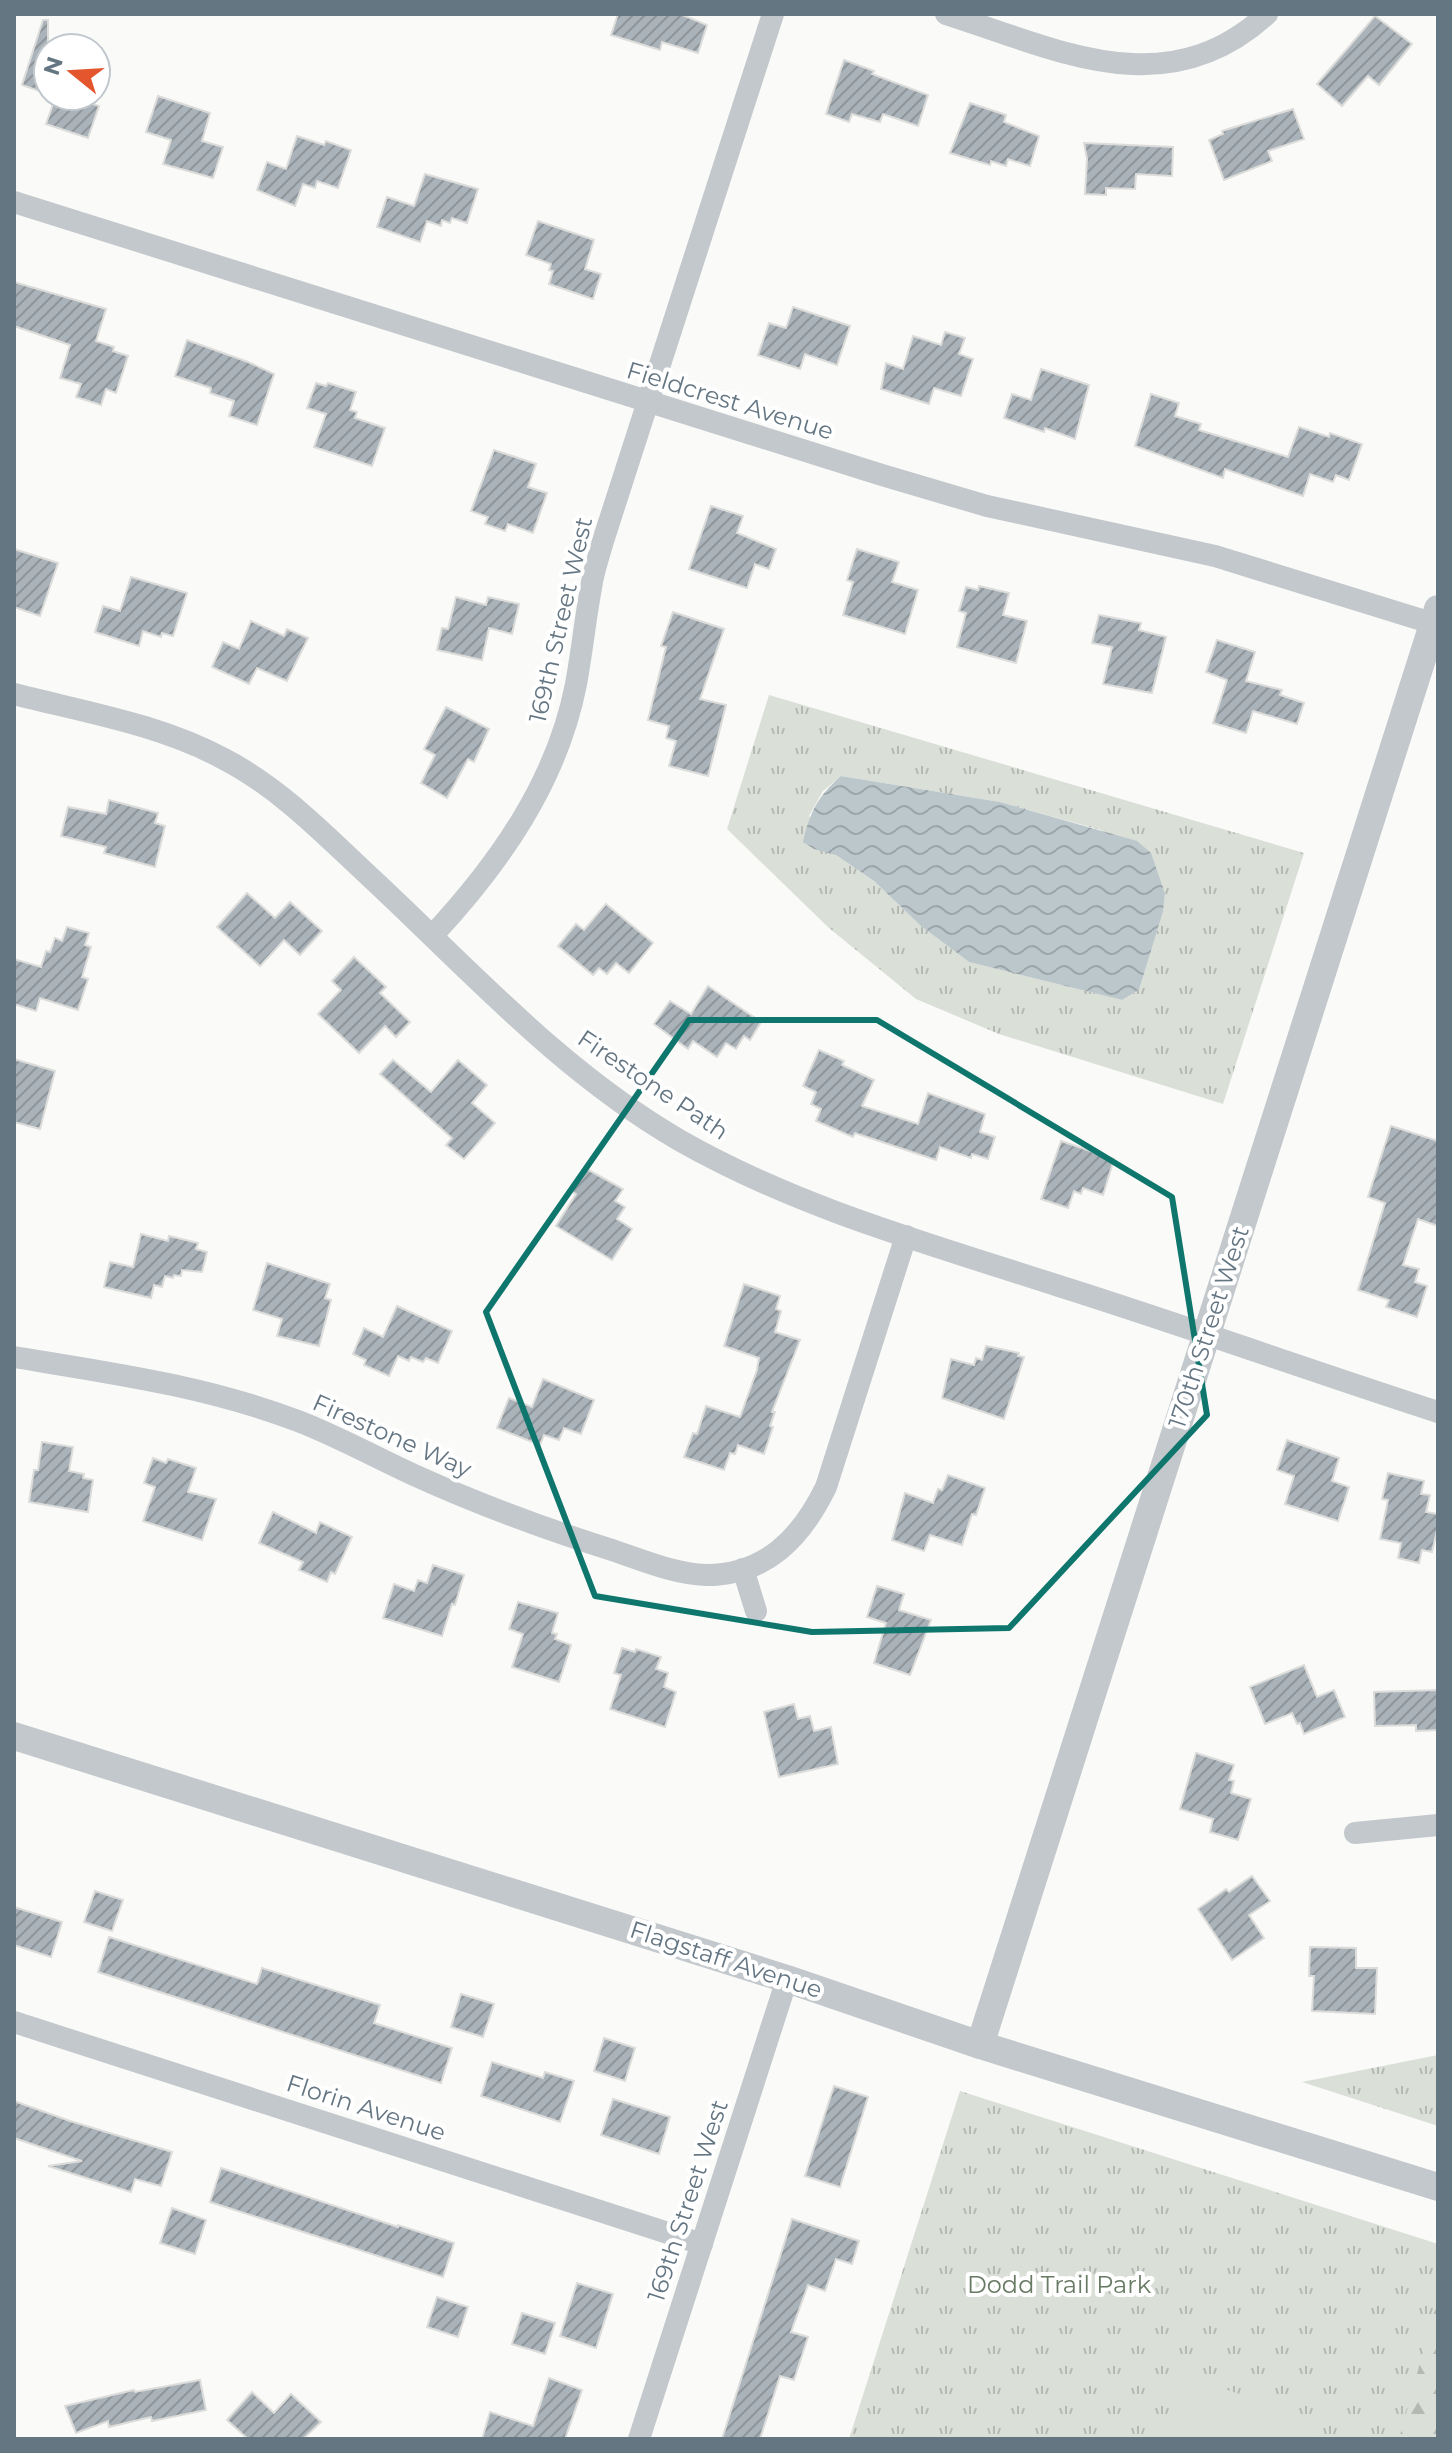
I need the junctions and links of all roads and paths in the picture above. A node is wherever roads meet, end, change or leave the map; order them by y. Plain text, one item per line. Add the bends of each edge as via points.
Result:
1 (773, 14) edge
2 (946, 14) edge
3 (1267, 14) edge
4 (14, 202) edge
5 (648, 403) junction
6 (1436, 619) edge
7 (14, 694) edge
8 (433, 935) junction
9 (906, 1236) junction
10 (1206, 1335) junction
11 (14, 1357) edge
12 (1438, 1412) edge
13 (743, 1569) junction
14 (756, 1611) dead end
15 (14, 1736) edge
16 (1438, 1825) edge
17 (1355, 1833) dead end
18 (787, 1979) junction
19 (14, 2022) edge
20 (980, 2045) junction
21 (1438, 2187) edge
22 (702, 2244) junction
23 (639, 2439) edge

1 - 5 street, 169th Street West
2 - 3 street via 1080,57 1156,65 1223,45
4 - 5 street, Fieldcrest Avenue
5 - 6 street, Fieldcrest Avenue via 987,506 1215,556
5 - 8 street, 169th Street West via 591,584 576,687 556,752 541,787 491,868
6 - 10 street, 170th Street West
7 - 8 street, Firestone Path via 153,730 225,759 305,816
8 - 9 street, Firestone Path via 511,1013 587,1078 677,1138 798,1198
9 - 10 street, Firestone Path
9 - 13 street, Firestone Way via 813,1515 771,1557
10 - 12 street, Firestone Path
10 - 20 street, 170th Street West
11 - 13 street, Firestone Way via 137,1377 249,1403 475,1501 592,1544 685,1573
13 - 14 street
15 - 18 street, Flagstaff Avenue
16 - 17 street
18 - 20 street, Flagstaff Avenue
18 - 22 street, 169th Street West
19 - 22 street, Florin Avenue
20 - 21 street, Flagstaff Avenue
22 - 23 street, 169th Street West

